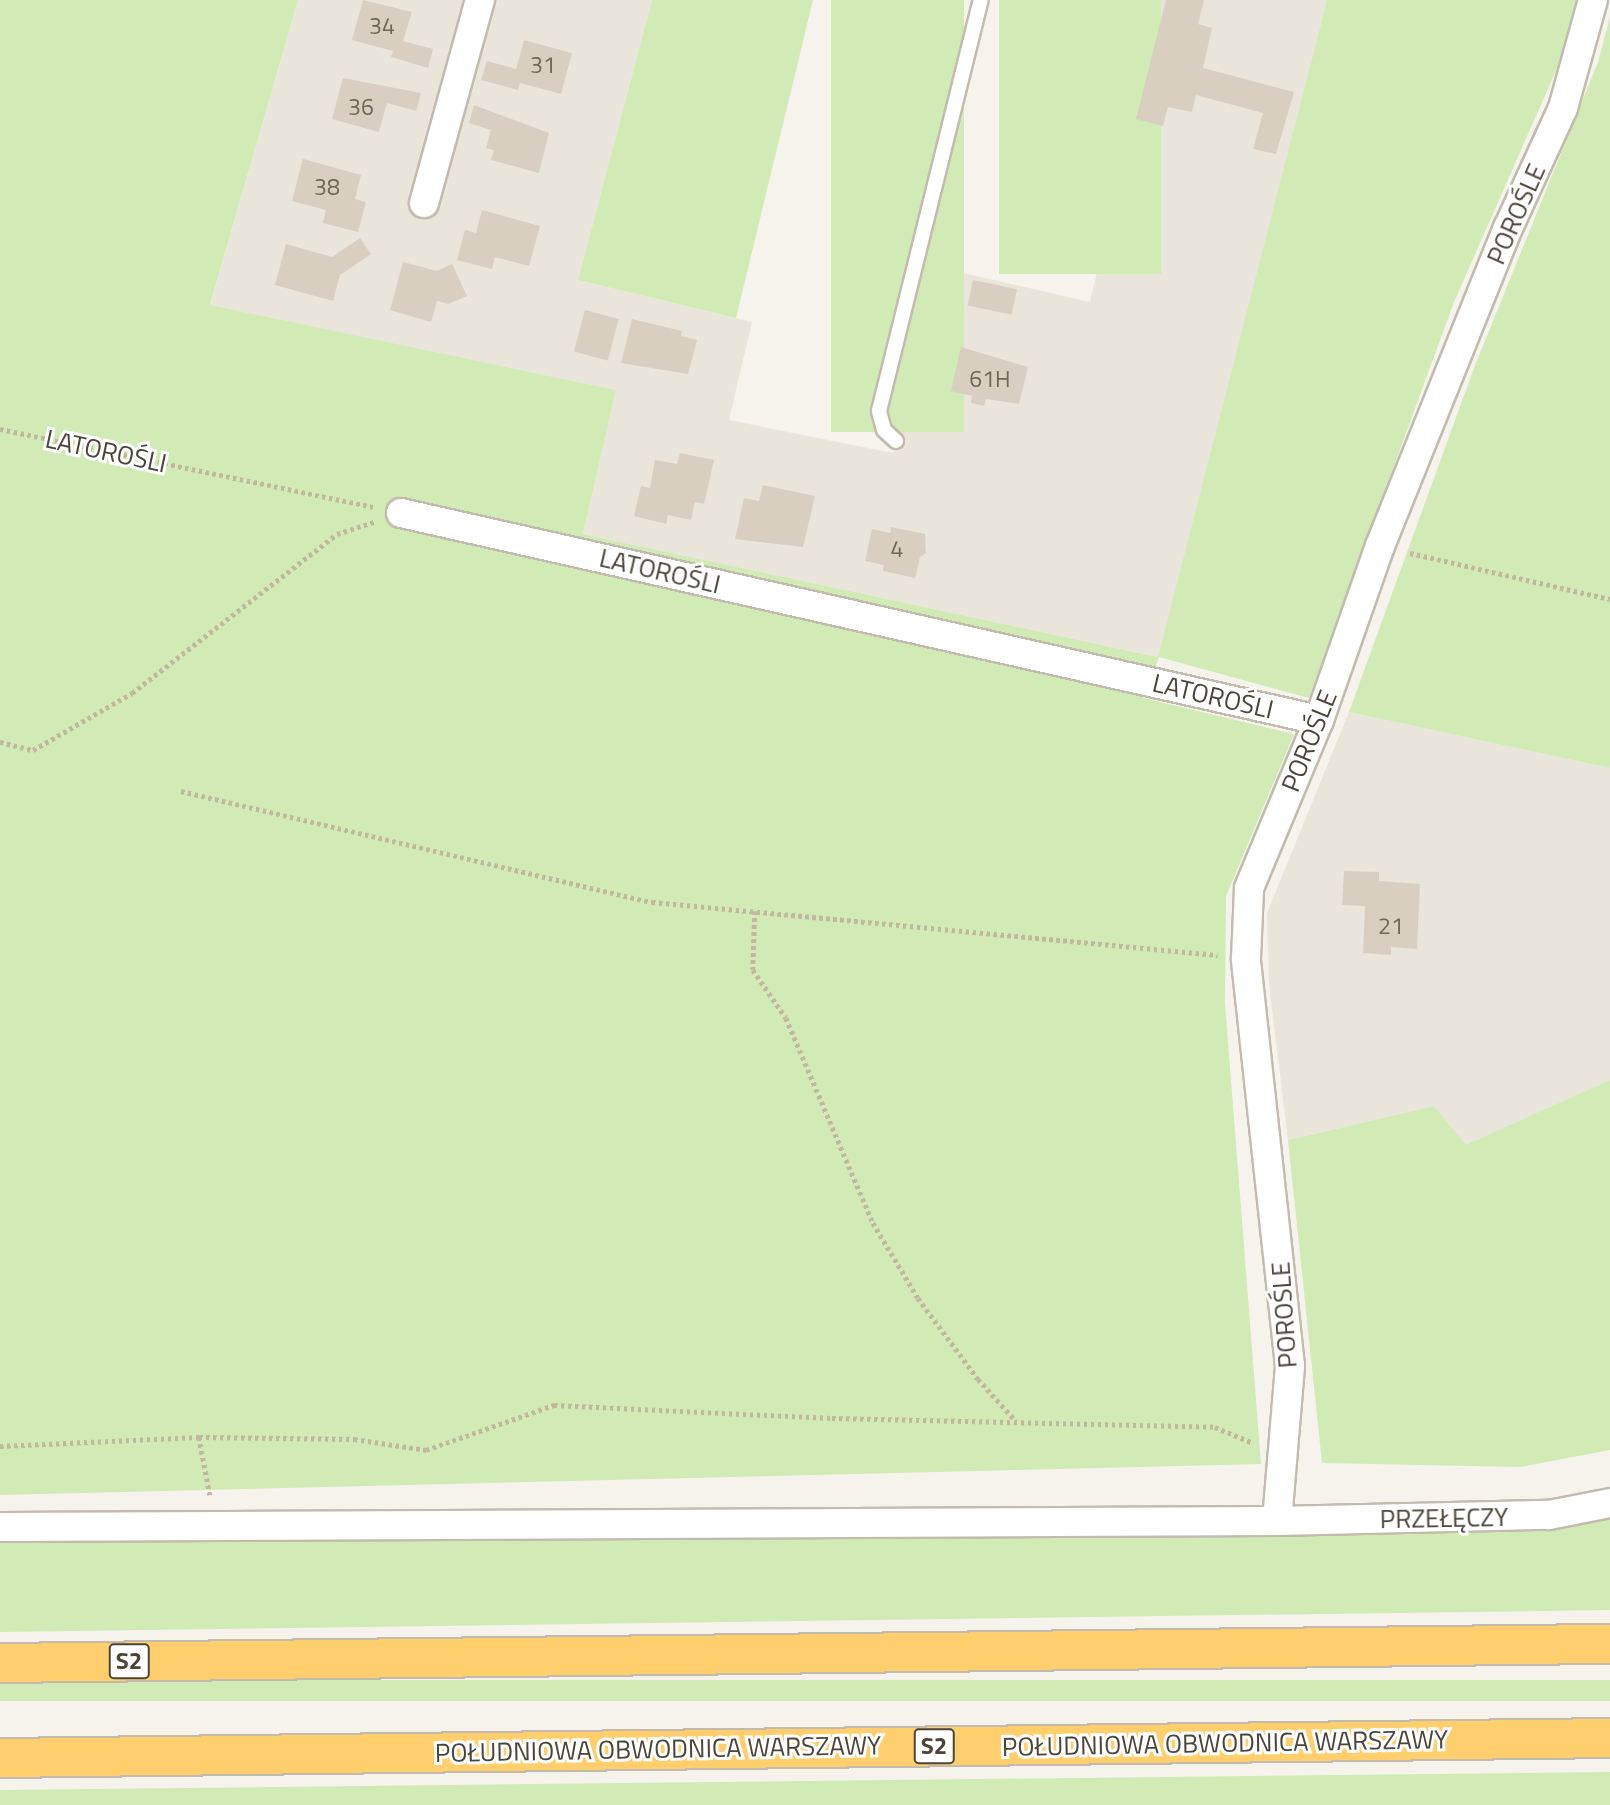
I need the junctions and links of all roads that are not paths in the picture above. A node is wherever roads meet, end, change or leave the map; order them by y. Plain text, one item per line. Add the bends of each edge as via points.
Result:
1 (480, 0) edge
2 (981, 0) edge
3 (1593, 0) edge
4 (424, 203) dead end
5 (896, 441) dead end
6 (401, 513) road end
7 (1319, 720) junction
8 (1610, 1503) edge
9 (1277, 1521) junction
10 (0, 1527) edge
11 (1610, 1644) edge
12 (0, 1663) edge
13 (1610, 1738) edge
14 (0, 1758) edge

1 - 4 street
2 - 5 lane via 879,411 884,430
3 - 7 street, POROŚLE via 1563,108 1508,228 1380,547
6 - 7 street, LATOROŚLI
7 - 9 street, POROŚLE via 1249,888 1246,958 1290,1366
8 - 9 street, PRZEŁĘCZY via 1549,1515
9 - 10 street, PRZEŁĘCZY
11 - 12 highway, S2
13 - 14 highway, POŁUDNIOWA OBWODNICA WARSZAWY / S2

